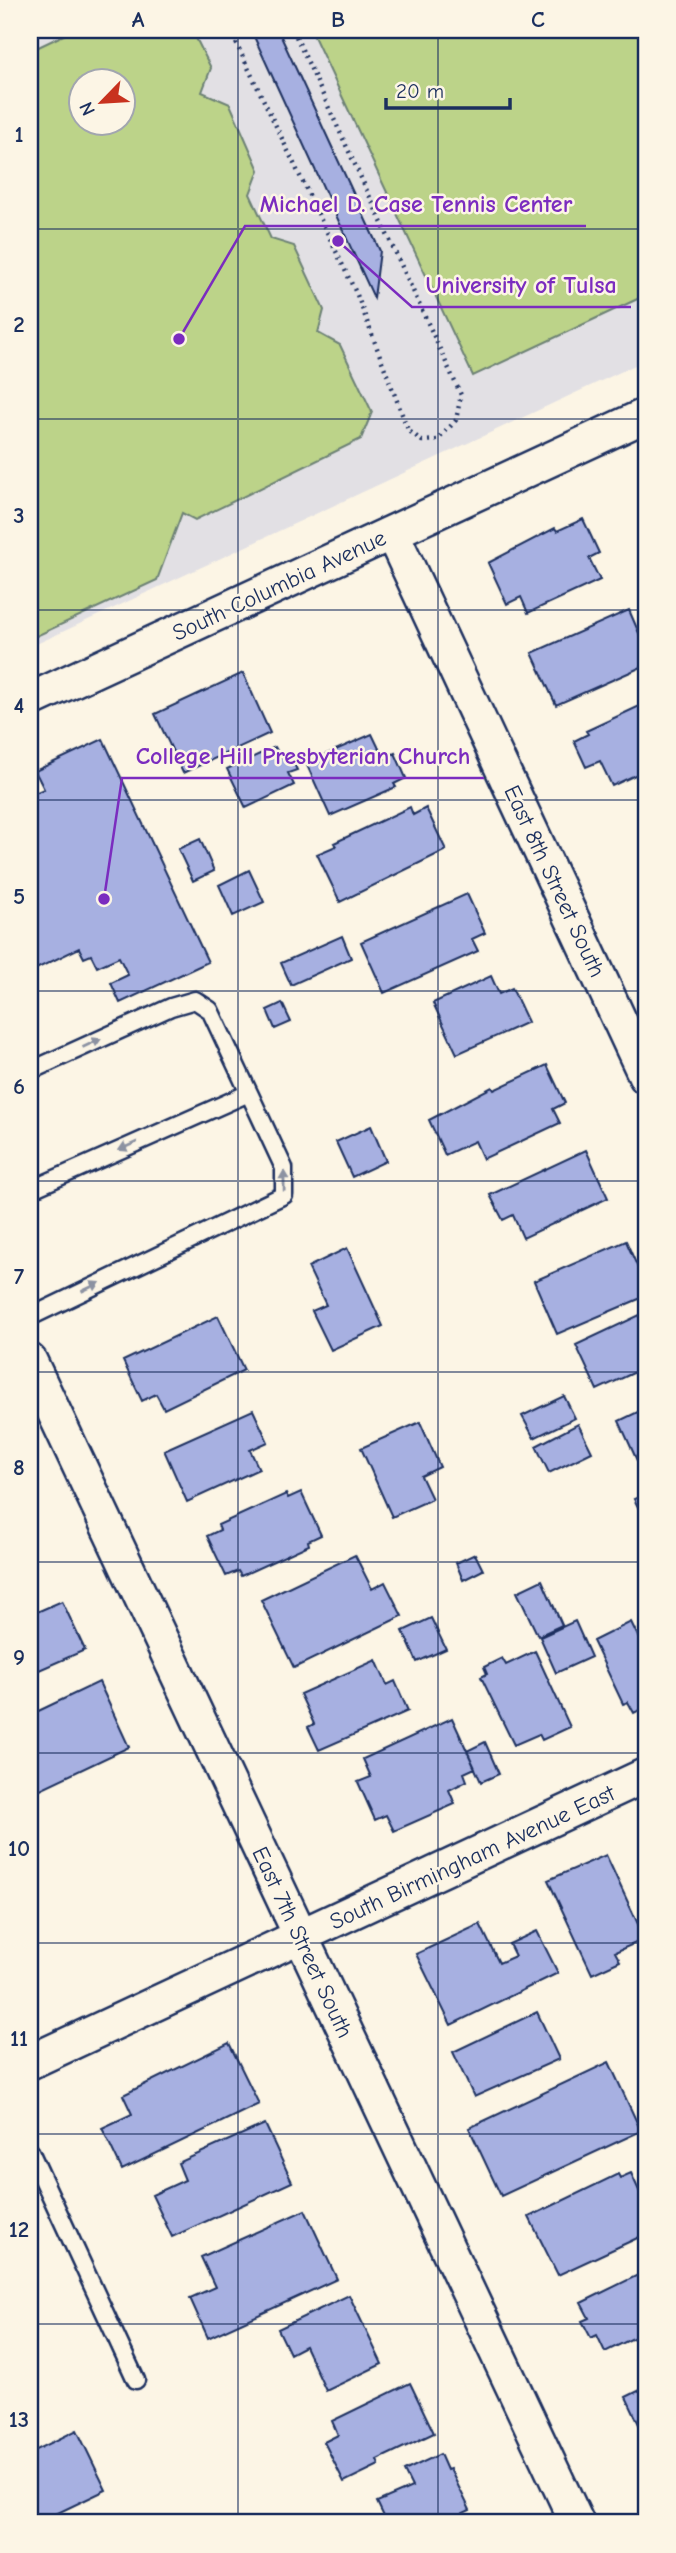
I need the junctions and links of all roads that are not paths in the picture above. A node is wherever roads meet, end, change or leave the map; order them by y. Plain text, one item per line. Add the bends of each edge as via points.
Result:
1 (646, 415) edge
2 (392, 533) junction
3 (30, 700) edge
4 (30, 1071) edge
5 (646, 1077) edge
6 (248, 1093) junction
7 (30, 1189) edge
8 (30, 1317) edge
9 (30, 1361) edge
10 (646, 1775) edge
11 (301, 1937) junction
12 (30, 2062) edge
13 (30, 2151) edge
14 (136, 2380) dead end
15 (577, 2523) edge

1 - 2 street, South Columbia Avenue
2 - 3 street, South Columbia Avenue
2 - 5 street, East 8th Street South
4 -> 6 lane via 195,1000 211,1010
6 -> 7 lane
8 -> 6 lane via 284,1195 284,1168
9 - 11 street, East 7th Street South
10 - 11 street, South Birmingham Avenue East
11 - 12 street, South Birmingham Avenue East
11 - 15 street, East 7th Street South
13 - 14 lane

